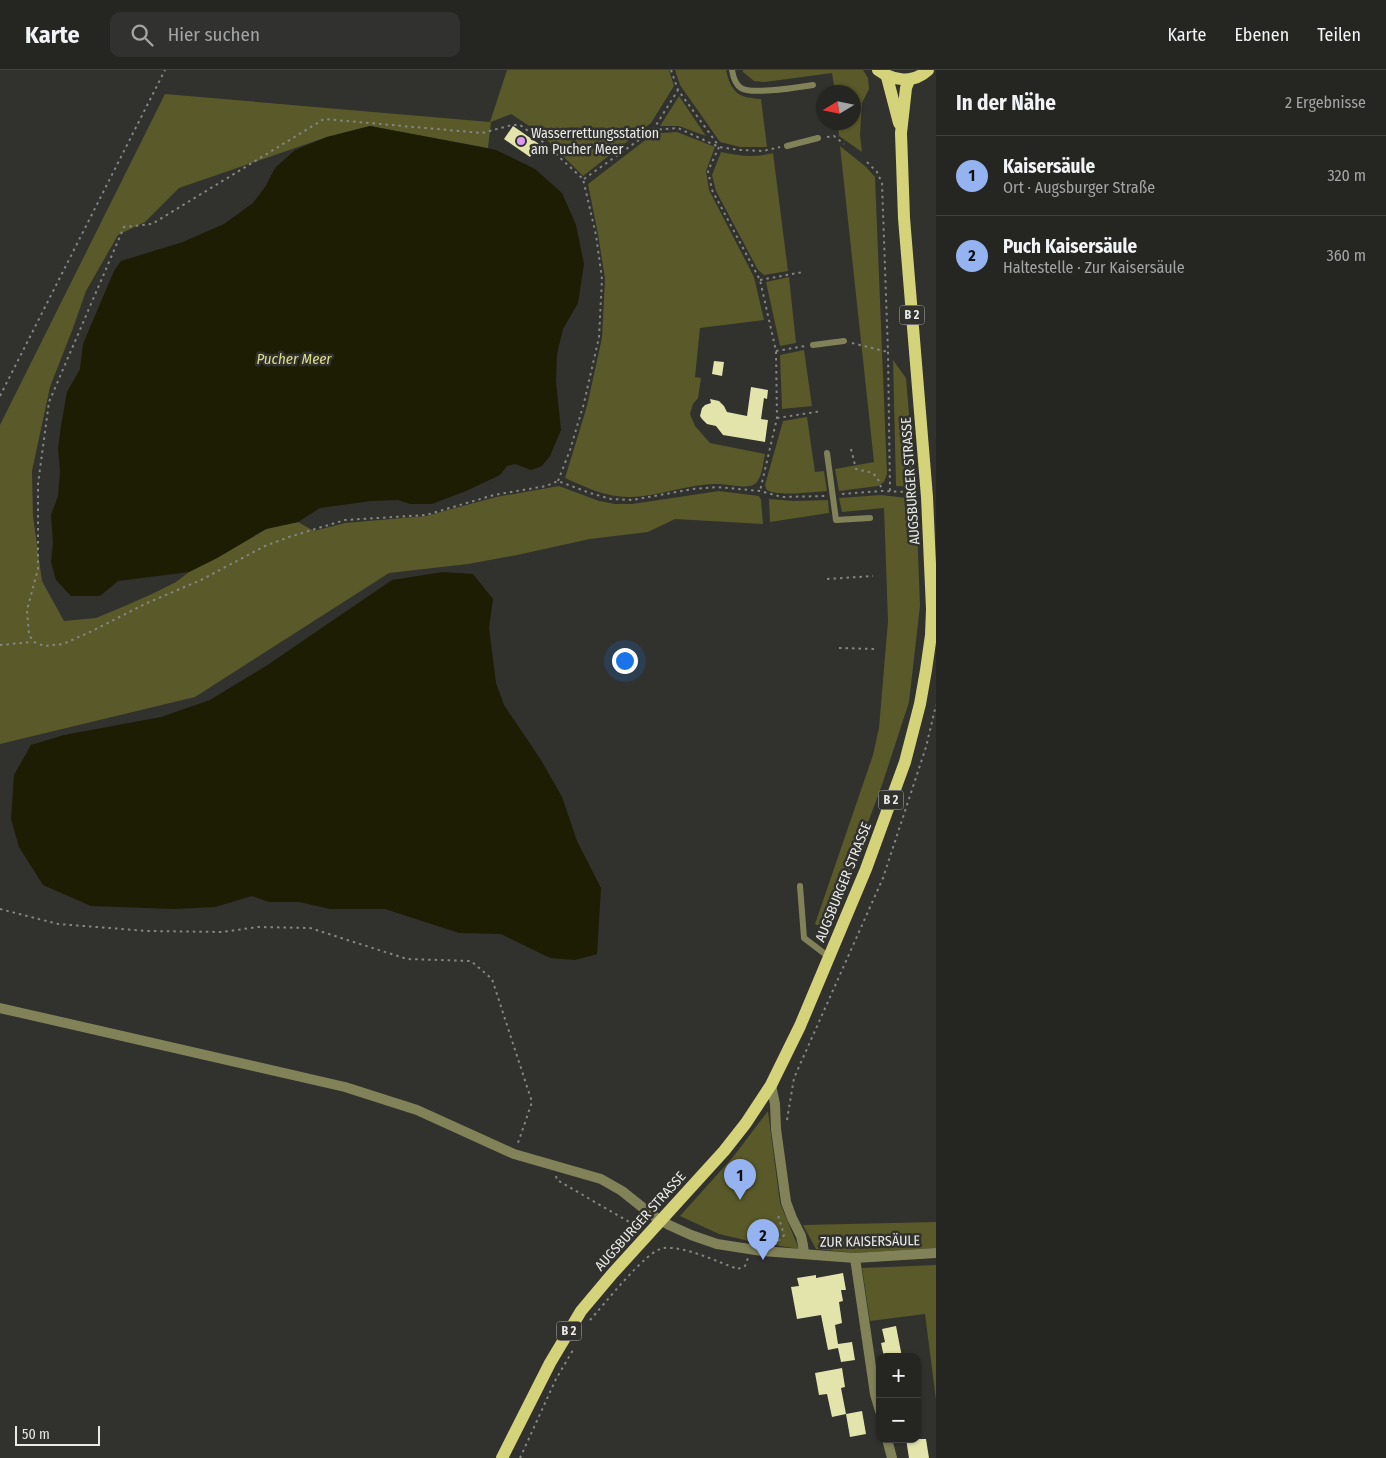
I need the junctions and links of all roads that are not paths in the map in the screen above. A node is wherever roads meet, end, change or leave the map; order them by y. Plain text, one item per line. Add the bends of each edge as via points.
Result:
1 (732, 70) edge
2 (928, 70) edge
3 (883, 73) edge
4 (909, 80) junction
5 (813, 86) dead end
6 (901, 133) junction
7 (818, 138) road end
8 (787, 146) road end
9 (844, 341) road end
10 (813, 345) road end
11 (827, 453) dead end
12 (870, 518) dead end
13 (932, 660) edge
14 (800, 886) dead end
15 (829, 957) junction
16 (0, 1008) edge
17 (771, 1085) junction
18 (660, 1220) junction
19 (804, 1254) junction
20 (936, 1254) edge
21 (855, 1258) junction
22 (876, 1398) edge
23 (888, 1443) edge
24 (502, 1458) edge
25 (892, 1458) edge

1 - 5 lane via 741,89 755,91
2 - 4 main road
3 - 4 main road via 898,80
3 - 6 main road, AUGSBURGER STRASSE / B 2
4 - 6 main road, AUGSBURGER STRASSE / B 2
6 - 13 main road, AUGSBURGER STRASSE / B 2 via 904,218 927,497
7 - 8 lane
9 - 10 lane
11 - 12 lane via 836,520
13 - 15 main road, AUGSBURGER STRASSE / B 2 via 904,762 866,869
14 - 15 lane via 804,938
15 - 17 main road, AUGSBURGER STRASSE / B 2
16 - 18 street, ZUR KAISERSÄULE via 345,1088 417,1110 514,1154 600,1179 622,1191
17 - 18 main road, AUGSBURGER STRASSE / B 2 via 724,1151
17 - 19 street via 786,1202 801,1236
18 - 19 street, ZUR KAISERSÄULE via 717,1244
18 - 24 main road, AUGSBURGER STRASSE / B 2 via 581,1311
19 - 21 street, ZUR KAISERSÄULE
20 - 21 street, ZUR KAISERSÄULE
21 - 22 street
23 - 25 street

